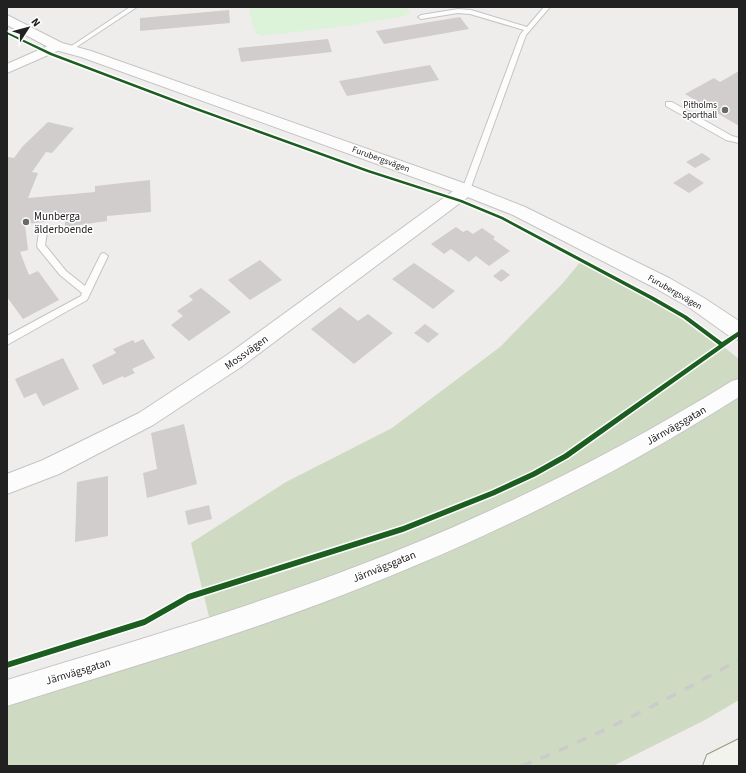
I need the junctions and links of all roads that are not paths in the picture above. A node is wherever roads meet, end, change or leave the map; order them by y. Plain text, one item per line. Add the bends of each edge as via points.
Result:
1 (134, 7) edge
2 (547, 7) edge
3 (420, 17) dead end
4 (7, 19) edge
5 (528, 29) junction
6 (64, 48) junction
7 (7, 69) edge
8 (670, 104) dead end
9 (739, 141) edge
10 (466, 190) junction
11 (43, 232) dead end
12 (104, 256) dead end
13 (87, 292) junction
14 (739, 332) edge
15 (7, 341) edge
16 (739, 387) edge
17 (7, 484) edge
18 (7, 693) edge
19 (739, 754) edge
20 (718, 766) edge

1 - 6 lane
2 - 5 lane
3 - 5 lane via 458,11 470,12
4 - 6 street, Furubergsvägen
5 - 10 lane via 523,35
6 - 7 street
6 - 10 street, Furubergsvägen
8 - 9 lane via 729,138
10 - 14 street, Furubergsvägen via 519,211 608,255 697,303
10 - 17 street, Mossvägen via 234,362 146,419 52,467
11 - 13 lane via 41,246 63,273
12 - 13 lane
13 - 15 lane via 84,298
16 - 18 street, Järnvägsgatan via 686,421 558,489 443,543 320,592
19 - 20 main road

